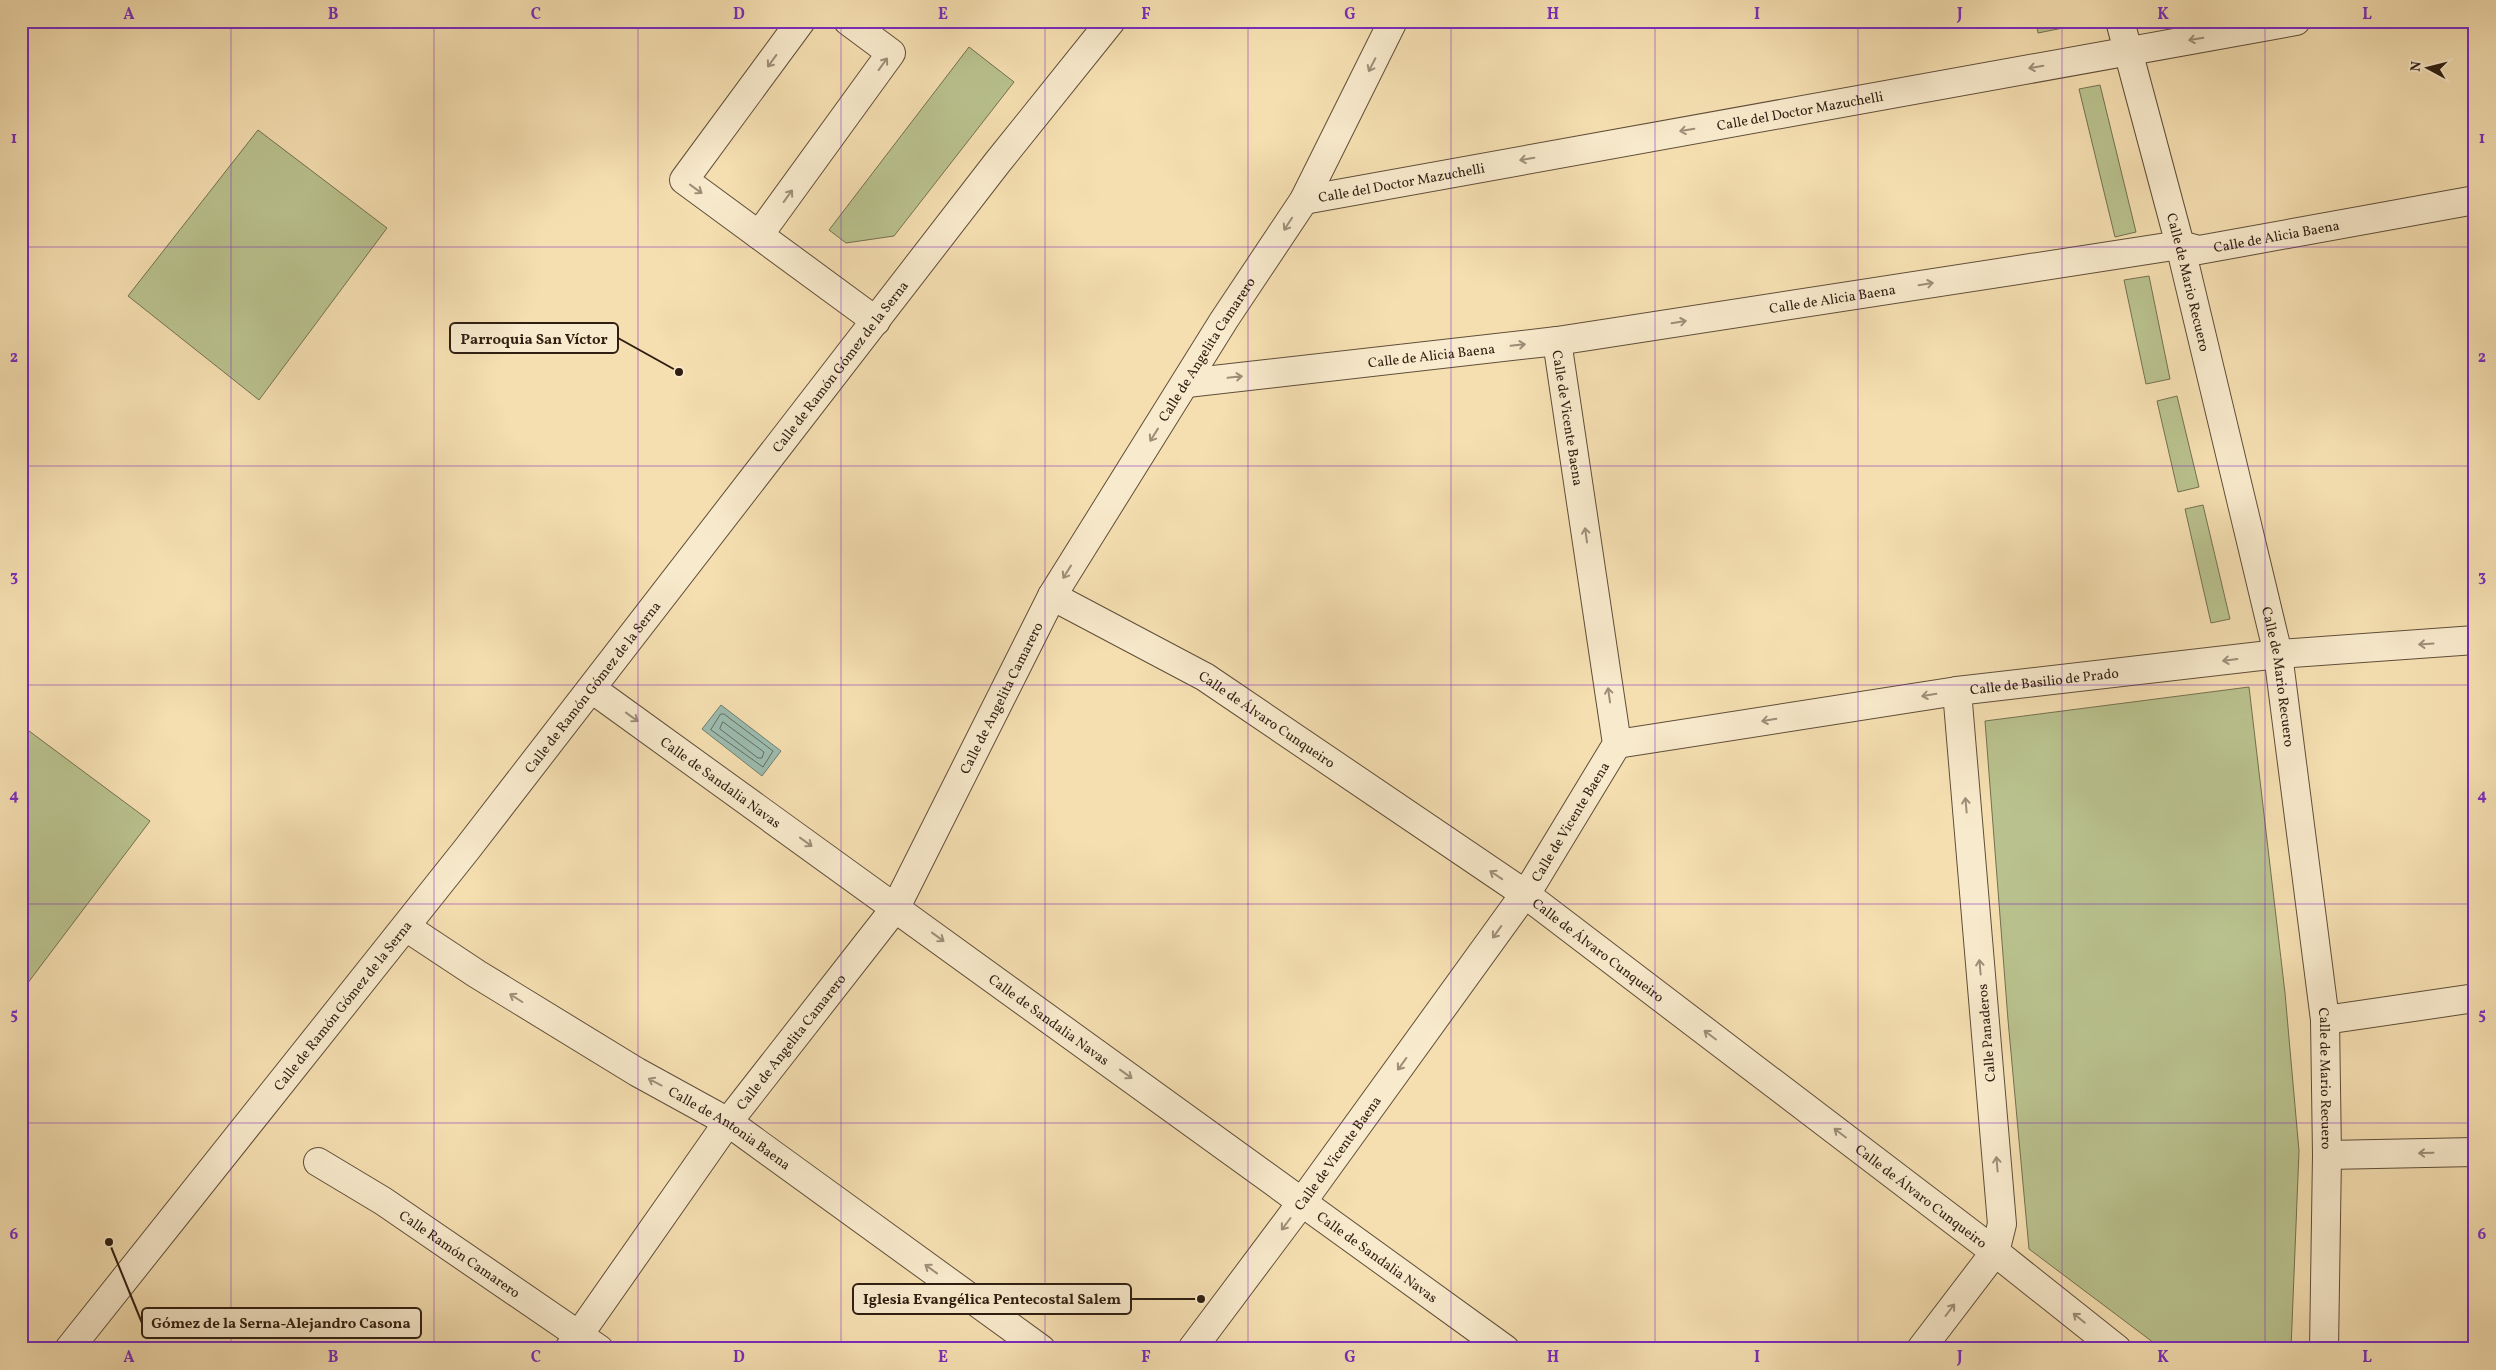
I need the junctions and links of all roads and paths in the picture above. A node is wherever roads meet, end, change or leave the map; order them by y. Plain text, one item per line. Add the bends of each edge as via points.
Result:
1 (800, 21) edge
2 (848, 21) edge
3 (1112, 21) edge
4 (1393, 21) edge
5 (2120, 21) edge
6 (2296, 21) edge
7 (2127, 51) junction
8 (1304, 200) junction
9 (2475, 200) edge
10 (759, 235) junction
11 (2180, 245) junction
12 (876, 321) junction
13 (1556, 341) junction
14 (1187, 383) junction
15 (1052, 596) junction
16 (2475, 640) edge
17 (2278, 654) junction
18 (592, 689) junction
19 (1957, 691) junction
20 (1617, 744) junction
21 (1524, 894) junction
22 (896, 906) junction
23 (406, 927) junction
24 (2475, 998) edge
25 (2325, 1020) junction
26 (728, 1122) junction
27 (2475, 1152) edge
28 (2328, 1155) junction
29 (318, 1162) dead end
30 (1302, 1202) junction
31 (1995, 1252) junction
32 (583, 1344) edge
33 (69, 1349) edge
34 (1041, 1349) edge
35 (1192, 1349) edge
36 (1505, 1349) edge
37 (1921, 1349) edge
38 (2117, 1349) edge
39 (2324, 1349) edge

1 -> 10 street via 684,180
10 -> 2 street via 891,53
3 - 12 street, Calle de Ramón Gómez de la Serna via 996,163
4 -> 8 street, Calle de Angelita Camarero
5 - 7 street, Calle de Mario Recuero
6 -> 7 street, Calle del Doctor Mazuchelli
7 -> 8 street, Calle del Doctor Mazuchelli
7 - 11 street, Calle de Mario Recuero
8 -> 14 street, Calle de Angelita Camarero via 1224,320
9 - 11 street, Calle de Alicia Baena via 2199,250
10 - 12 street
13 -> 11 street, Calle de Alicia Baena
11 - 17 street, Calle de Mario Recuero
12 - 18 street, Calle de Ramón Gómez de la Serna
14 -> 13 street, Calle de Alicia Baena
20 -> 13 street, Calle de Vicente Baena
14 -> 15 street, Calle de Angelita Camarero
21 -> 15 street, Calle de Álvaro Cunqueiro via 1205,677
15 - 22 street, Calle de Angelita Camarero
16 -> 17 street, Calle de Basilio de Prado
17 -> 19 street, Calle de Basilio de Prado
17 - 25 street, Calle de Mario Recuero
18 -> 22 street, Calle de Sandalia Navas
18 - 23 street, Calle de Ramón Gómez de la Serna
19 -> 20 street, Calle de Basilio de Prado
31 -> 19 street, Calle Panaderos via 2002,1224
20 - 21 street, Calle de Vicente Baena
21 -> 30 street, Calle de Vicente Baena
31 -> 21 street, Calle de Álvaro Cunqueiro
22 - 26 street, Calle de Angelita Camarero
22 -> 30 street, Calle de Sandalia Navas
26 -> 23 street, Calle de Antonia Baena via 637,1072
23 - 33 street, Calle de Ramón Gómez de la Serna
24 - 25 street
25 - 28 street, Calle de Mario Recuero
26 - 32 street, Calle de Angelita Camarero
34 -> 26 street, Calle de Antonia Baena
27 -> 28 street
28 - 39 street, Calle de Mario Recuero
29 - 32 street, Calle Ramón Camarero via 383,1202
30 -> 35 street, Calle de Vicente Baena
30 - 36 street, Calle de Sandalia Navas
37 -> 31 street, Calle Panaderos
38 -> 31 street, Calle de Álvaro Cunqueiro

